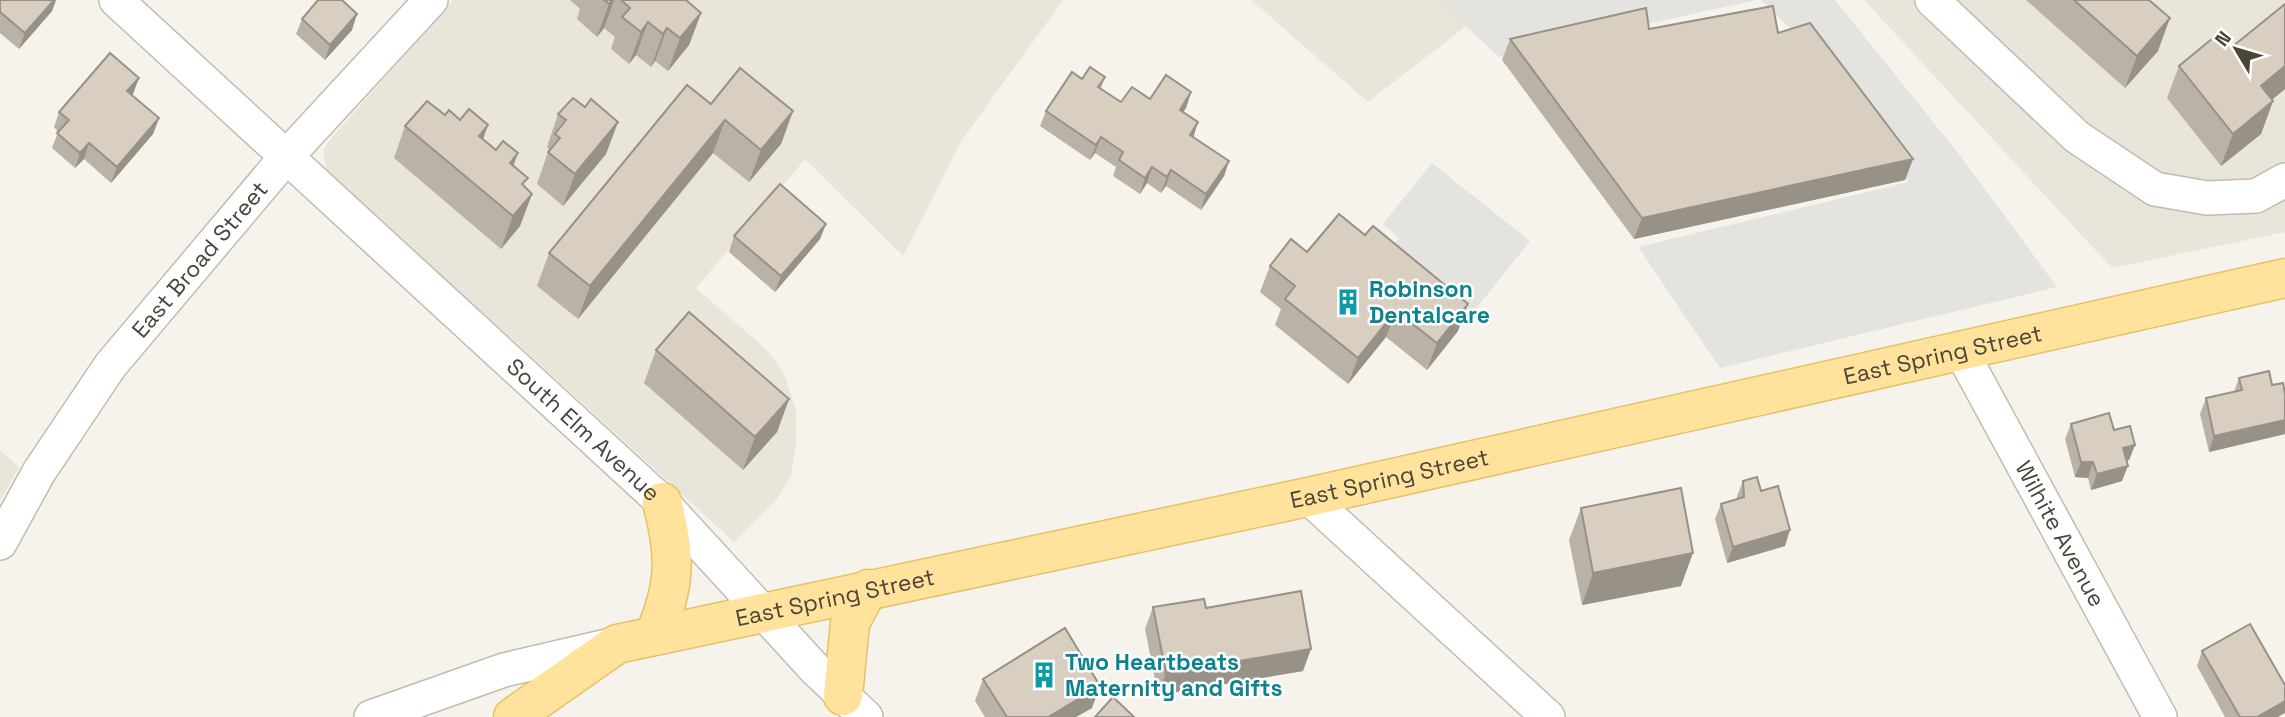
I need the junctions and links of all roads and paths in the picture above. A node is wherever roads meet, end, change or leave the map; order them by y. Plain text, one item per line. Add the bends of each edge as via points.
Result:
1 (116, 0) edge
2 (431, 0) edge
3 (1932, 0) edge
4 (287, 156) junction
5 (2285, 180) edge
6 (2285, 278) edge
7 (1961, 351) junction
8 (1308, 497) junction
9 (662, 502) junction
10 (0, 543) edge
11 (868, 589) junction
12 (764, 612) junction
13 (655, 635) junction
14 (617, 644) junction
15 (855, 707) edge
16 (2154, 715) edge
17 (371, 717) edge
18 (513, 717) edge
19 (1549, 717) edge

1 - 4 street, South Elm Avenue
2 - 4 street, East Broad Street
3 - 5 street via 2077,136 2155,189 2207,198 2256,196
4 - 9 street, South Elm Avenue
4 - 10 street, East Broad Street via 110,366 39,472
6 - 7 main road, East Spring Street
7 - 8 main road, East Spring Street
7 - 16 street, Wilhite Avenue
8 - 11 main road, East Spring Street
8 - 19 street
9 - 12 street, South Elm Avenue
9 - 13 main road via 672,539 672,579
11 - 12 main road, East Spring Street
11 - 15 main road via 850,623
12 - 13 main road, East Spring Street
12 - 15 street, South Elm Avenue
13 - 14 main road, East Spring Street
14 - 17 street via 504,670
14 - 18 main road, East Spring Street

